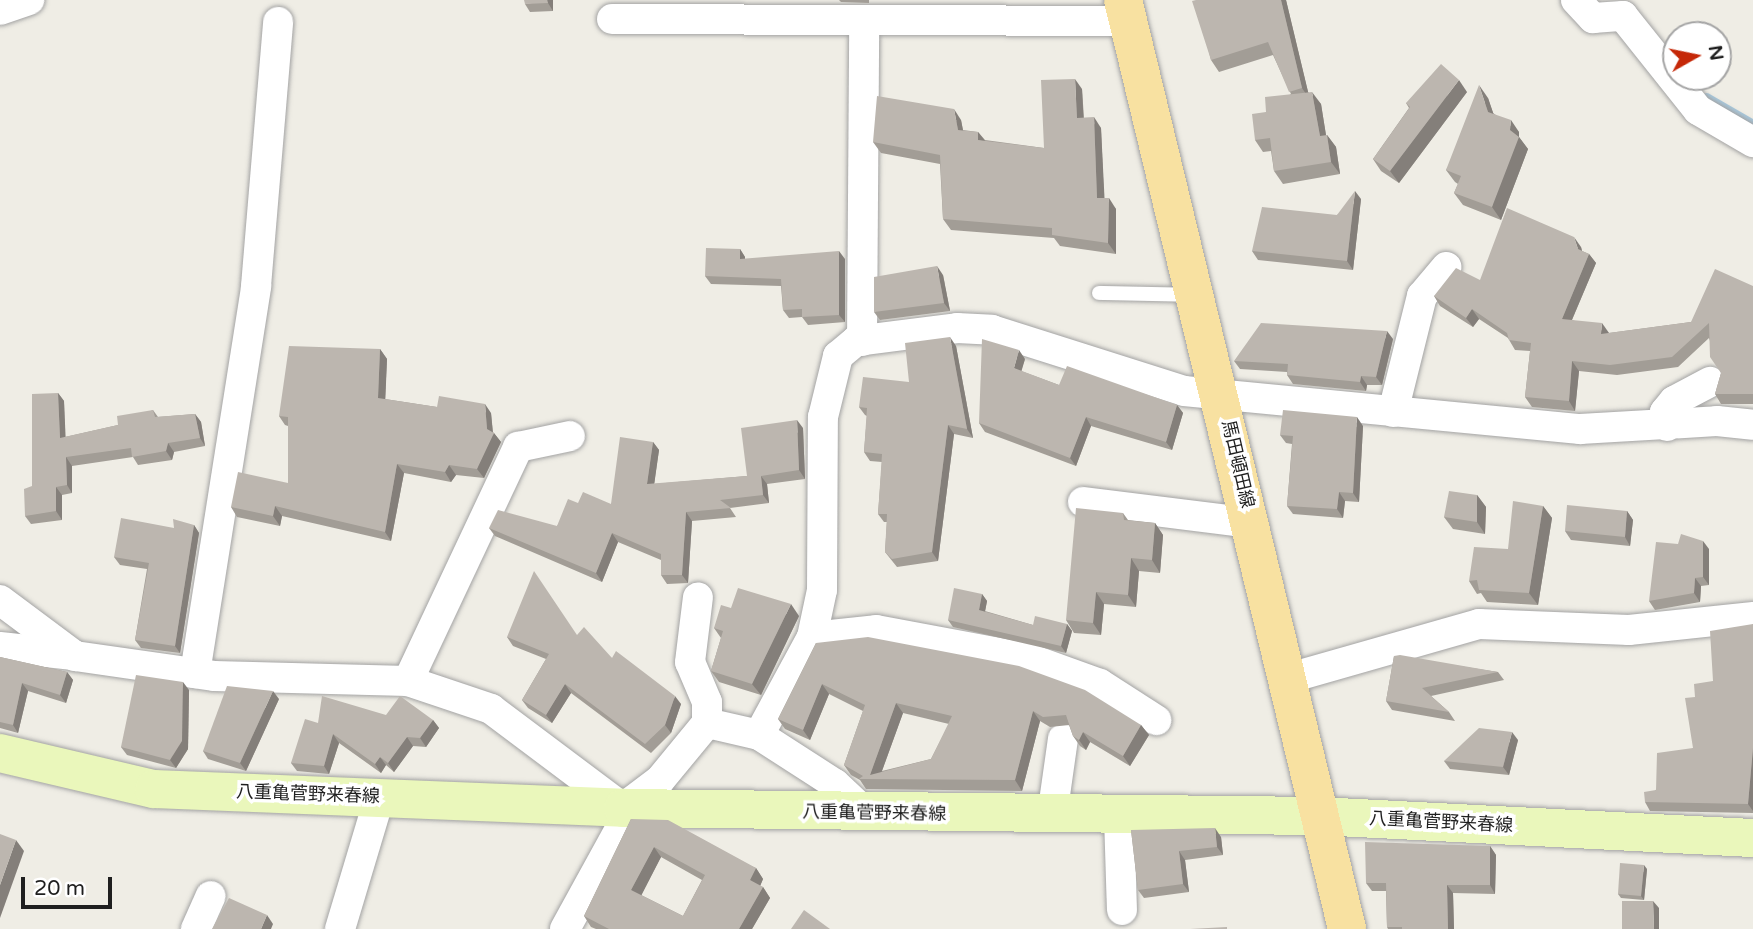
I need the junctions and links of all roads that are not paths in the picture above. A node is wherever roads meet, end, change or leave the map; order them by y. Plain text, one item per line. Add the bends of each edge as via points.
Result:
1 (29, 0) edge
2 (1576, 0) edge
3 (0, 10) edge
4 (1125, 10) edge
5 (612, 19) dead end
6 (278, 22) dead end
7 (864, 22) junction
8 (1753, 142) edge
9 (1446, 267) dead end
10 (1100, 293) dead end
11 (1197, 295) junction
12 (862, 341) junction
13 (1710, 382) dead end
14 (1222, 394) junction
15 (1393, 412) junction
16 (1753, 425) edge
17 (1667, 426) junction
18 (570, 436) dead end
19 (1083, 502) dead end
20 (1251, 523) junction
21 (698, 597) dead end
22 (0, 600) edge
23 (1753, 617) edge
24 (812, 637) junction
25 (0, 647) edge
26 (75, 656) junction
27 (195, 673) junction
28 (1286, 678) junction
29 (408, 681) junction
30 (1156, 720) dead end
31 (707, 723) junction
32 (759, 735) junction
33 (1063, 739) dead end
34 (0, 752) edge
35 (380, 796) junction
36 (623, 808) junction
37 (866, 813) junction
38 (1052, 816) junction
39 (1119, 816) junction
40 (1318, 816) junction
41 (1753, 838) edge
42 (211, 896) dead end
43 (1122, 909) dead end
44 (196, 929) edge
45 (340, 929) edge
46 (565, 929) edge
47 (1348, 929) edge

1 - 3 street
2 - 8 street via 1593,18 1623,16 1698,110
4 - 7 street
4 - 11 main road, 馬田頓田線
5 - 7 street
6 - 27 street via 256,286
7 - 12 street
9 - 15 street via 1422,296
10 - 11 lane
11 - 14 main road, 馬田頓田線
12 - 14 street via 957,328 992,330 1184,391
12 - 24 street via 838,356 823,418 822,590
13 - 17 street via 1674,401 1665,412
14 - 15 street
14 - 20 main road, 馬田頓田線
15 - 17 street via 1580,429
16 - 17 street
18 - 29 street via 518,447
19 - 20 street
20 - 28 main road, 馬田頓田線
21 - 31 street via 690,662 707,702
22 - 26 street
23 - 28 street via 1629,630 1479,624
24 - 30 street via 876,631 1031,659 1100,684
24 - 32 street
25 - 26 street
26 - 27 street
27 - 29 street
28 - 40 main road, 馬田頓田線
29 - 36 street via 491,709
31 - 32 street
31 - 36 street via 660,780
32 - 37 street via 835,784
33 - 38 street
34 - 35 main road, 八重亀菅野来春線 via 154,789
35 - 36 main road, 八重亀菅野来春線
35 - 45 street
36 - 37 main road, 八重亀菅野来春線
36 - 46 street via 621,827
37 - 38 main road, 八重亀菅野来春線
38 - 39 main road, 八重亀菅野来春線
39 - 40 main road, 八重亀菅野来春線
39 - 43 street
40 - 41 main road, 八重亀菅野来春線
40 - 47 main road, 馬田頓田線
42 - 44 street

